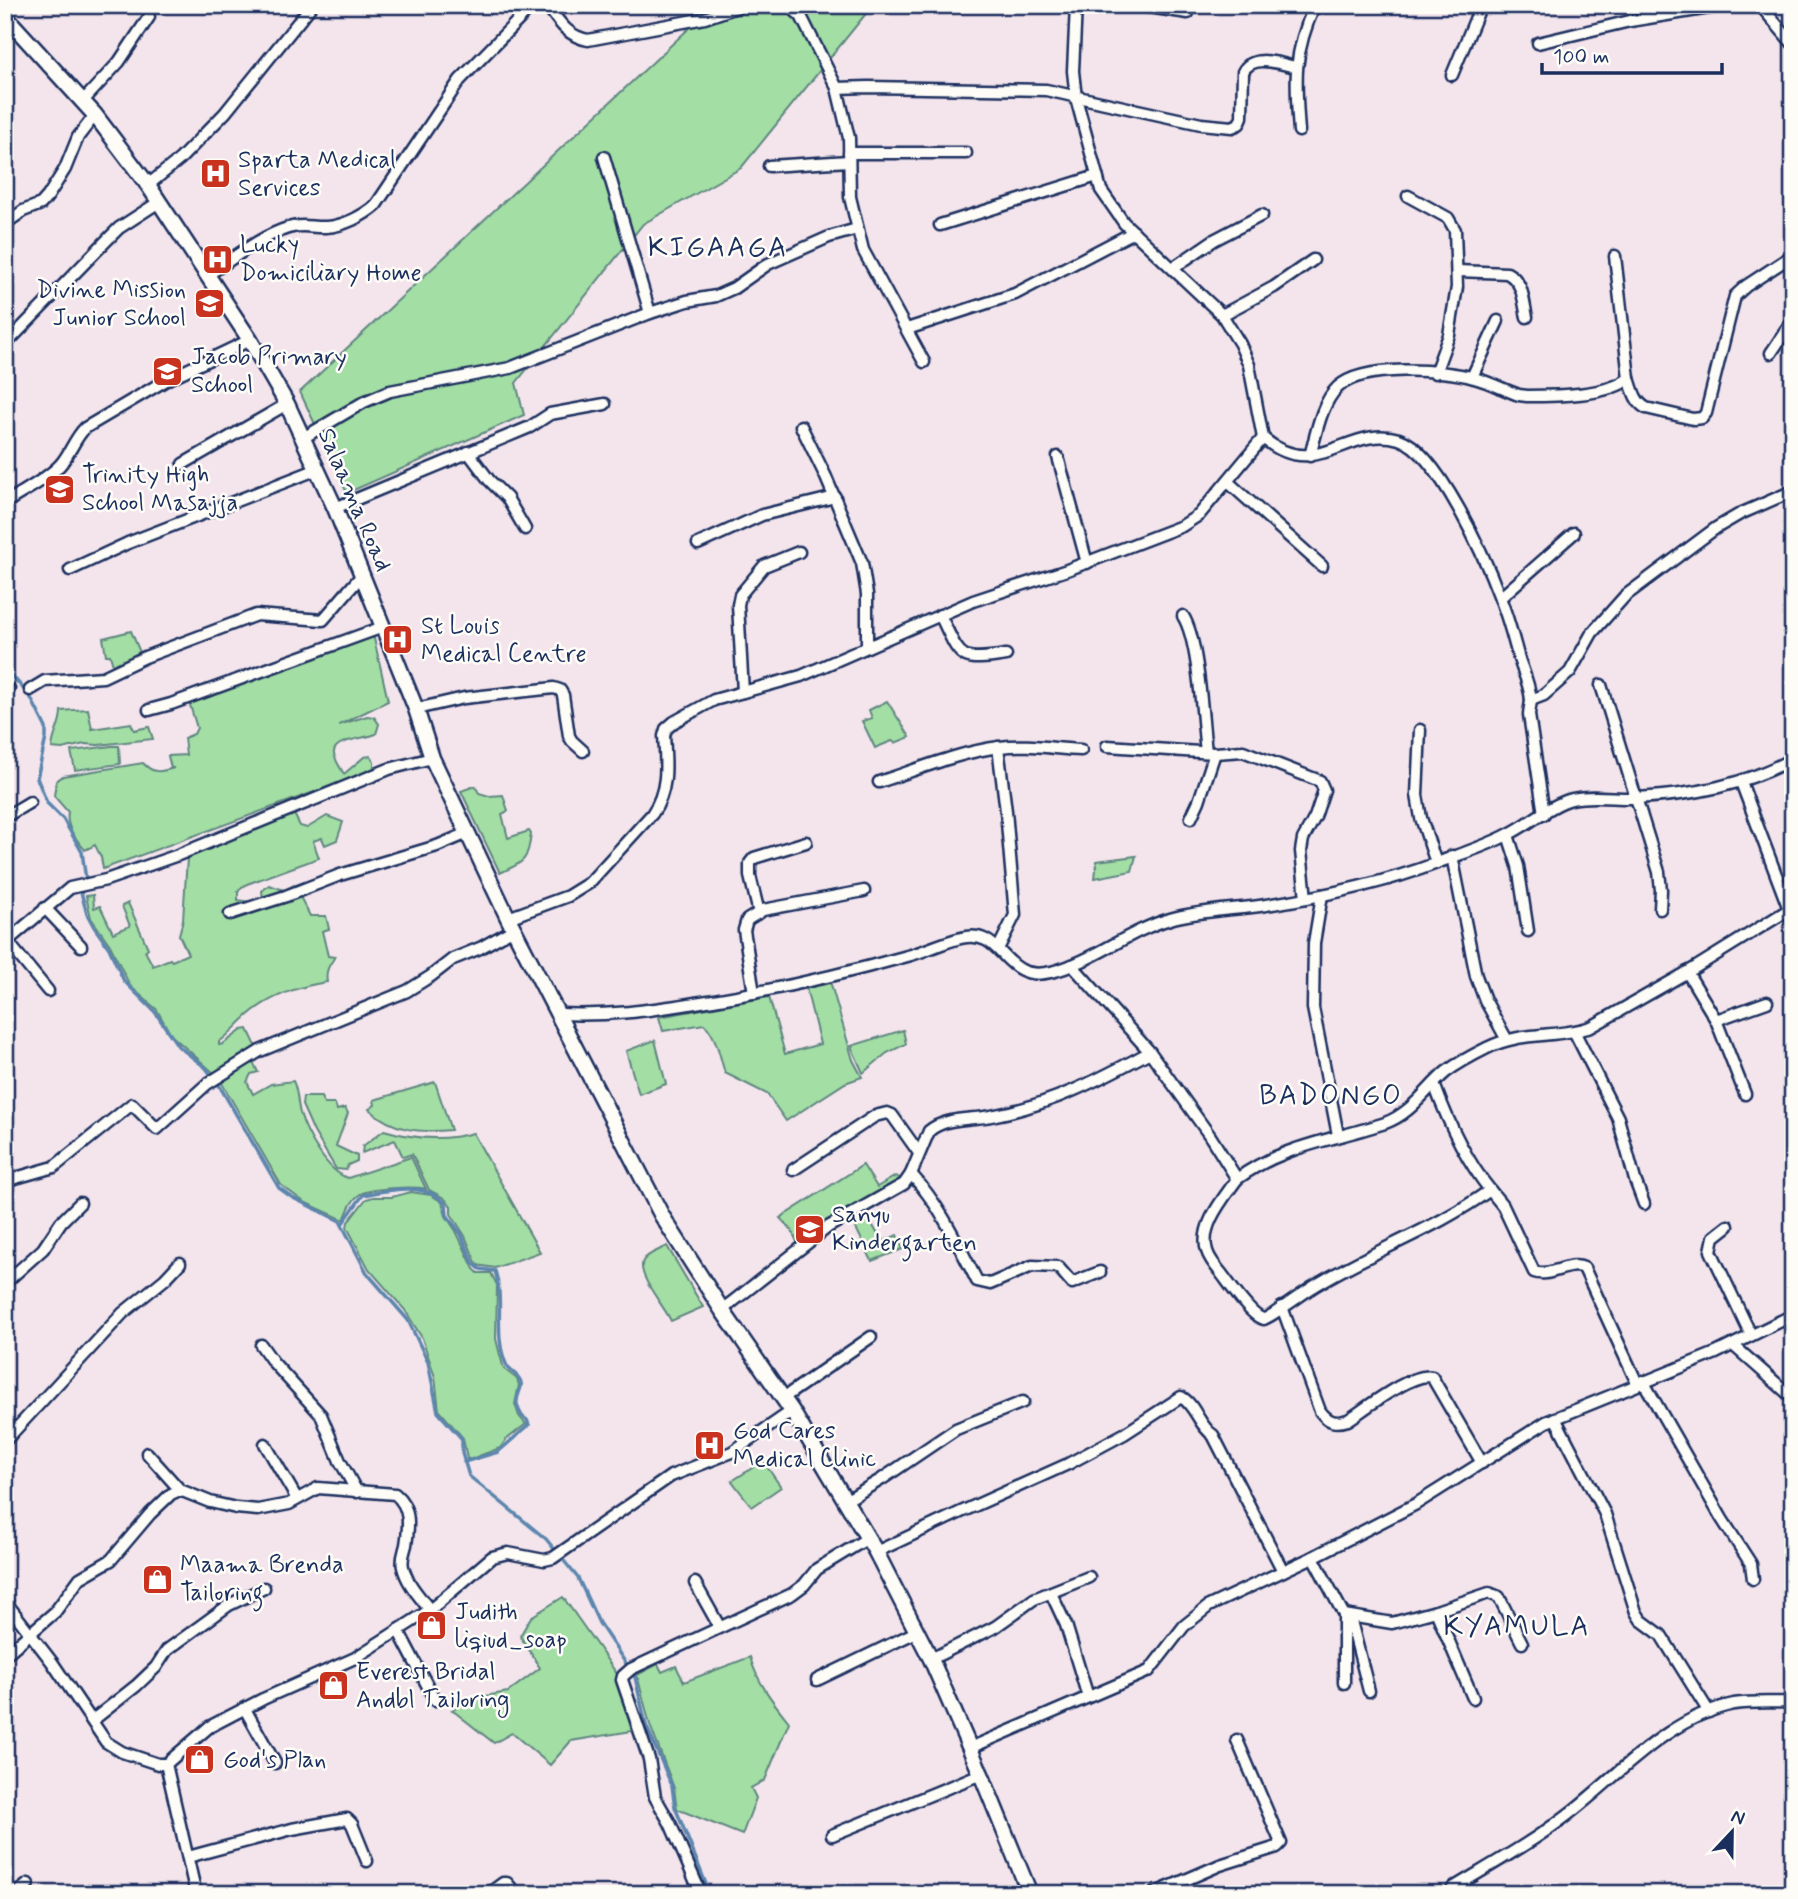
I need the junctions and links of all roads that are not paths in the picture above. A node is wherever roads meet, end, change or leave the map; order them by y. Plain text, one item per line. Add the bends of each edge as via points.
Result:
1 (312, 5) edge
2 (533, 5) edge
3 (547, 5) edge
4 (743, 5) edge
5 (820, 5) edge
6 (1076, 5) edge
7 (1135, 5) edge
8 (1315, 5) edge
9 (1481, 5) edge
10 (1728, 5) edge
11 (1760, 5) edge
12 (790, 6) edge
13 (1188, 13) dead end
14 (5, 16) edge
15 (149, 17) dead end
16 (1538, 43) dead end
17 (1793, 44) edge
18 (1296, 66) junction
19 (1452, 75) dead end
20 (837, 88) junction
21 (1076, 98) junction
22 (83, 101) junction
23 (95, 115) junction
24 (1299, 131) dead end
25 (966, 153) dead end
26 (604, 157) dead end
27 (849, 157) junction
28 (769, 166) dead end
29 (1097, 176) junction
30 (148, 185) junction
31 (1408, 196) dead end
32 (159, 202) junction
33 (1262, 215) dead end
34 (5, 224) edge
35 (940, 225) dead end
36 (857, 229) junction
37 (1134, 232) junction
38 (1793, 255) edge
39 (1615, 256) dead end
40 (1313, 260) dead end
41 (1173, 268) junction
42 (1458, 271) junction
43 (207, 275) junction
44 (650, 313) junction
45 (1222, 315) junction
46 (1527, 317) dead end
47 (1793, 320) edge
48 (1498, 321) dead end
49 (907, 329) junction
50 (250, 340) junction
51 (5, 345) edge
52 (1771, 353) dead end
53 (924, 362) dead end
54 (1436, 373) junction
55 (1472, 377) junction
56 (1629, 378) junction
57 (287, 404) junction
58 (605, 404) dead end
59 (801, 426) dead end
60 (303, 438) junction
61 (1263, 438) junction
62 (468, 452) junction
63 (1310, 456) junction
64 (1058, 457) dead end
65 (183, 464) dead end
66 (318, 469) junction
67 (1228, 482) junction
68 (1793, 491) edge
69 (835, 497) junction
70 (5, 503) edge
71 (335, 508) junction
72 (524, 528) dead end
73 (1574, 533) dead end
74 (698, 544) dead end
75 (799, 552) dead end
76 (1087, 563) junction
77 (1322, 566) dead end
78 (70, 570) dead end
79 (362, 575) junction
80 (1500, 598) junction
81 (940, 615) junction
82 (1183, 617) dead end
83 (383, 627) junction
84 (867, 647) junction
85 (1006, 655) dead end
86 (1601, 685) dead end
87 (30, 690) dead end
88 (743, 692) junction
89 (1531, 700) junction
90 (416, 709) junction
91 (149, 710) dead end
92 (1420, 730) dead end
93 (1107, 746) dead end
94 (998, 747) junction
95 (1081, 750) dead end
96 (583, 751) dead end
97 (1210, 752) junction
98 (432, 758) junction
99 (1793, 758) edge
100 (879, 782) dead end
101 (1741, 782) junction
102 (1636, 798) junction
103 (30, 802) dead end
104 (1544, 814) junction
105 (5, 817) edge
106 (1191, 818) dead end
107 (468, 833) junction
108 (1508, 835) junction
109 (806, 842) dead end
110 (1452, 856) junction
111 (1436, 863) junction
112 (864, 891) dead end
113 (1322, 895) junction
114 (1306, 898) junction
115 (45, 908) junction
116 (1791, 908) edge
117 (1660, 909) dead end
118 (759, 913) junction
119 (230, 914) dead end
120 (511, 923) junction
121 (1528, 931) dead end
122 (6, 942) edge
123 (80, 947) dead end
124 (998, 949) junction
125 (1072, 965) junction
126 (1687, 972) junction
127 (48, 992) dead end
128 (754, 993) junction
129 (1767, 1002) dead end
130 (559, 1014) junction
131 (1716, 1020) junction
132 (1575, 1033) junction
133 (1507, 1040) junction
134 (1150, 1052) junction
135 (1434, 1084) junction
136 (1745, 1094) dead end
137 (1338, 1135) junction
138 (919, 1153) junction
139 (793, 1170) dead end
140 (911, 1174) junction
141 (1237, 1179) junction
142 (5, 1181) edge
143 (1490, 1190) junction
144 (80, 1203) dead end
145 (1644, 1204) dead end
146 (1728, 1226) dead end
147 (180, 1263) dead end
148 (1100, 1272) dead end
149 (5, 1283) edge
150 (1282, 1307) junction
151 (722, 1310) junction
152 (1793, 1315) edge
153 (1751, 1335) junction
154 (871, 1336) dead end
155 (261, 1345) dead end
156 (1733, 1345) junction
157 (1640, 1382) junction
158 (1793, 1398) edge
159 (1023, 1402) dead end
160 (787, 1404) junction
161 (1555, 1418) junction
162 (5, 1441) edge
163 (265, 1444) dead end
164 (147, 1453) dead end
165 (1482, 1463) junction
166 (180, 1490) junction
167 (357, 1492) junction
168 (297, 1499) junction
169 (847, 1500) junction
170 (868, 1538) junction
171 (876, 1552) junction
172 (1313, 1557) junction
173 (1283, 1571) junction
174 (1089, 1577) dead end
175 (1753, 1579) dead end
176 (695, 1583) dead end
177 (264, 1588) dead end
178 (1051, 1593) junction
179 (5, 1601) edge
180 (430, 1610) junction
181 (1436, 1611) junction
182 (1347, 1616) junction
183 (719, 1626) junction
184 (398, 1630) junction
185 (918, 1631) junction
186 (31, 1636) junction
187 (1522, 1643) dead end
188 (5, 1656) edge
189 (931, 1659) junction
190 (817, 1680) dead end
191 (1344, 1683) dead end
192 (1368, 1691) dead end
193 (1088, 1698) junction
194 (1473, 1698) dead end
195 (435, 1700) dead end
196 (1793, 1702) edge
197 (245, 1709) junction
198 (1709, 1712) junction
199 (93, 1720) junction
200 (1237, 1740) dead end
201 (970, 1748) junction
202 (275, 1763) dead end
203 (166, 1764) junction
204 (981, 1774) junction
205 (832, 1835) dead end
206 (188, 1857) junction
207 (367, 1861) dead end
208 (28, 1884) dead end
209 (16, 1894) edge
210 (196, 1894) edge
211 (488, 1894) edge
212 (516, 1894) edge
213 (701, 1894) edge
214 (1030, 1894) edge
215 (1153, 1894) edge
216 (1450, 1894) edge

1 - 30 street via 234,103
2 - 43 street via 450,93 368,212 338,225 302,224 280,231
3 - 4 street via 564,29 588,40 705,18
5 - 12 street
6 - 21 street
7 - 13 street
8 - 18 street via 1303,31
9 - 19 street
10 - 16 street via 1630,21
11 - 17 street
12 - 20 street via 800,16
14 - 22 main road, Salaama Road
15 - 22 street via 119,62
18 - 21 street via 1262,61 1245,66 1242,117 1233,127
18 - 24 street
20 - 21 street via 1046,90
20 - 27 street
21 - 29 street
22 - 23 main road, Salaama Road
23 - 30 main road, Salaama Road
23 - 34 street via 78,137 48,196
25 - 27 street
26 - 44 street
27 - 28 street
27 - 36 street
29 - 35 street
29 - 37 street via 1104,197
30 - 32 main road, Salaama Road
31 - 42 street via 1453,223
32 - 43 main road, Salaama Road
32 - 51 street via 119,228
33 - 41 street
36 - 44 street via 768,264 724,293
36 - 49 street via 863,250
37 - 41 street
37 - 49 street via 1015,294
38 - 56 street via 1735,296 1702,418 1640,405
39 - 56 street
40 - 45 street
41 - 45 street
42 - 46 street via 1514,277 1519,281
42 - 54 street via 1449,335
43 - 50 main road, Salaama Road
44 - 60 street via 510,369 390,391
45 - 61 street via 1249,365
47 - 52 street
48 - 55 street
49 - 53 street
50 - 57 main road, Salaama Road
50 - 70 street via 158,384 85,428 52,472
54 - 55 street
54 - 63 street via 1396,370 1348,381 1328,401
55 - 56 street via 1527,396 1592,392
57 - 60 main road, Salaama Road
57 - 65 street
58 - 62 street via 550,414
59 - 69 street
60 - 66 main road, Salaama Road
61 - 63 street via 1281,451
61 - 67 street
62 - 71 street
62 - 72 street via 507,498
63 - 80 street via 1384,436 1415,447 1433,466 1462,516
64 - 76 street
66 - 71 main road, Salaama Road
66 - 78 street
67 - 76 street via 1192,521
67 - 77 street
68 - 89 street via 1716,528 1625,596 1592,633 1570,672 1544,695
69 - 74 street via 762,516
69 - 84 street via 866,578
71 - 79 main road, Salaama Road
73 - 80 street
75 - 88 street via 764,566 740,596
76 - 81 street
79 - 83 main road, Salaama Road
79 - 87 street via 323,621 256,615 103,677 45,681
80 - 89 street
81 - 84 street
81 - 85 street via 965,657 978,660
82 - 97 street via 1189,626
83 - 90 main road, Salaama Road
83 - 91 street
84 - 88 street via 801,676
86 - 102 street
88 - 120 street via 714,700 666,729 666,776 660,803 589,883
89 - 104 street via 1529,715
90 - 96 street via 554,688 563,695 569,736
90 - 98 main road, Salaama Road
92 - 111 street via 1417,795
93 - 97 street
94 - 95 street
94 - 100 street
94 - 124 street via 1015,915
97 - 106 street
97 - 114 street via 1243,751 1324,786 1301,851
98 - 107 main road, Salaama Road
98 - 115 street via 389,769 178,855 70,888
99 - 101 street
101 - 102 street via 1676,796
101 - 116 street
102 - 104 street via 1574,799
102 - 117 street via 1659,872
103 - 105 street
104 - 108 street
107 - 119 street
107 - 120 main road, Salaama Road
108 - 110 street
108 - 121 street
109 - 118 street via 750,863
110 - 111 street
110 - 133 street via 1476,976
111 - 113 street
112 - 118 street
113 - 114 street
113 - 137 street via 1314,943 1313,1008
114 - 125 street via 1169,919
115 - 122 street
115 - 123 street
116 - 126 street
118 - 128 street via 747,920 744,930
120 - 130 main road, Salaama Road
120 - 142 street via 480,948 453,959 407,991 272,1045 207,1084 157,1129 132,1104 54,1167
122 - 127 street
124 - 125 street via 1032,975
124 - 128 street via 987,939 963,937 902,957
125 - 134 street
126 - 131 street
126 - 132 street
128 - 130 street via 629,1014
129 - 131 street
130 - 151 main road, Salaama Road via 662,1216
131 - 136 street
132 - 133 street
132 - 145 street via 1618,1118
133 - 135 street via 1461,1062
134 - 138 street via 1054,1100 940,1124 929,1131
134 - 141 street
135 - 137 street via 1404,1114
135 - 143 street via 1456,1136
137 - 141 street via 1255,1165
138 - 139 street via 887,1113 875,1116
138 - 140 street
140 - 148 street via 925,1188 982,1284 1032,1266 1058,1267 1072,1283
140 - 151 street via 901,1186 828,1227
141 - 150 street via 1213,1215 1206,1250 1257,1316 1269,1318
143 - 150 street via 1435,1225 1330,1277
143 - 157 street via 1503,1206 1534,1272 1584,1268
144 - 149 street via 43,1249
146 - 153 street via 1714,1237 1712,1251
147 - 162 street via 124,1313
150 - 165 street via 1326,1420 1348,1420 1404,1384 1427,1375
151 - 160 main road, Salaama Road
152 - 153 street
153 - 156 street
154 - 160 street
155 - 167 street via 315,1405
156 - 157 street
156 - 158 street
157 - 161 street
157 - 175 street via 1751,1564
159 - 169 street via 956,1429
160 - 169 main road, Salaama Road
160 - 180 street via 732,1452 671,1476 557,1555 544,1560 508,1553 492,1558
161 - 165 street
161 - 198 street via 1605,1514 1636,1612 1661,1635
163 - 168 street
164 - 166 street
165 - 172 street via 1416,1504
166 - 168 street via 210,1502 258,1510 282,1507
166 - 186 street via 150,1514 111,1560 80,1578
167 - 168 street via 318,1488
167 - 180 street via 391,1492 404,1503 409,1513 404,1571
169 - 170 main road, Salaama Road
170 - 171 main road, Salaama Road
170 - 183 street via 817,1569 792,1594
171 - 173 street via 1068,1464 1181,1397 1213,1435
171 - 185 main road, Salaama Road
172 - 173 street
172 - 182 street
173 - 193 street via 1200,1612 1149,1671
174 - 178 street
176 - 183 street
177 - 199 street via 229,1605 167,1650 156,1667
178 - 189 street via 1034,1598 995,1627
178 - 193 street via 1066,1625
179 - 186 street
180 - 184 street
181 - 182 street via 1392,1623
181 - 187 street via 1495,1594
181 - 194 street
182 - 191 street
182 - 192 street
183 - 213 street via 631,1669 622,1680 649,1759 655,1797
184 - 195 street
184 - 197 street via 355,1658
185 - 189 main road, Salaama Road
185 - 190 street
186 - 188 street
186 - 199 street
189 - 201 main road, Salaama Road
193 - 201 street
196 - 198 street via 1737,1704
197 - 202 street
197 - 203 street via 209,1727
198 - 216 street via 1642,1752 1564,1818
199 - 203 street via 106,1742 122,1752
200 - 215 street via 1281,1843
201 - 204 main road, Salaama Road
203 - 206 street
204 - 205 street
204 - 214 main road, Salaama Road
206 - 207 street via 347,1819
206 - 210 street
208 - 209 street
211 - 212 street via 503,1883 511,1885

